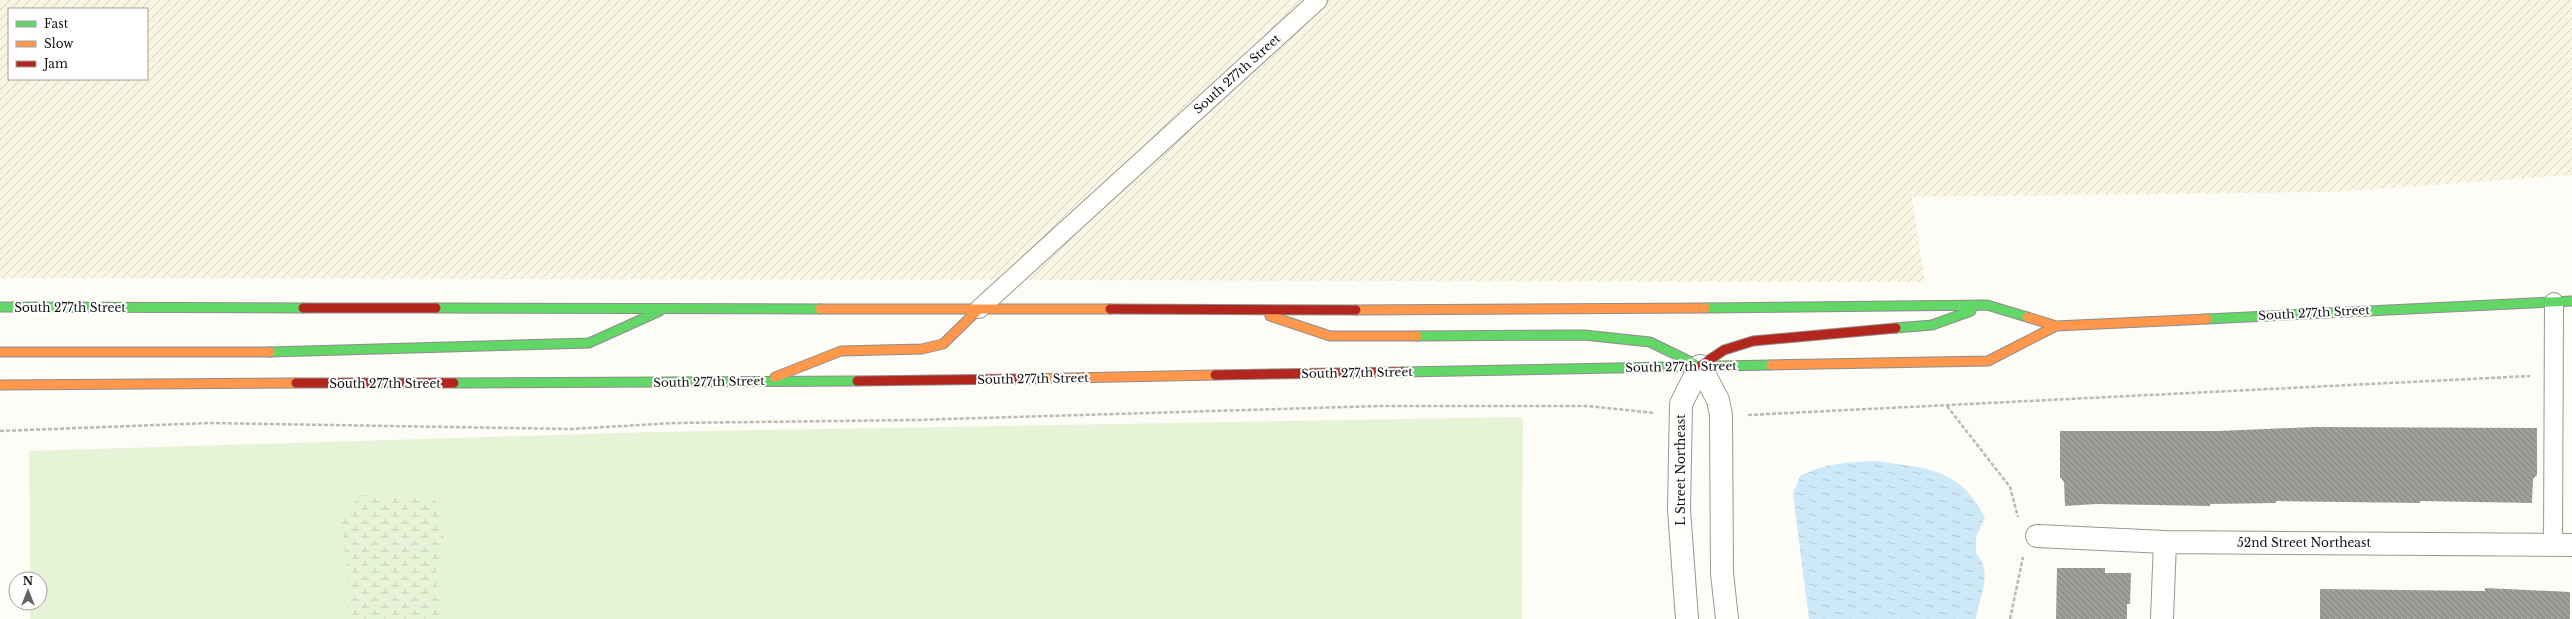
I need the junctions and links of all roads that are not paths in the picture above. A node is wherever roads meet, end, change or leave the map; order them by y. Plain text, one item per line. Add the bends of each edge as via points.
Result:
1 (1318, 0) edge
2 (2572, 301) edge
3 (2554, 302) junction
4 (1987, 305) junction
5 (0, 307) edge
6 (667, 308) junction
7 (979, 309) junction
8 (1252, 310) junction
9 (2056, 326) junction
10 (0, 352) edge
11 (1700, 366) junction
12 (762, 381) junction
13 (0, 385) edge
14 (2037, 536) dead end
15 (2164, 542) junction
16 (2563, 545) edge
17 (1687, 619) edge
18 (1727, 619) edge
19 (2162, 619) edge

1 - 7 lane, South 277th Street
2 - 3 main road, South 277th Street
3 - 9 main road, South 277th Street
3 - 16 lane
4 - 8 main road, South 277th Street via 1553,310
4 - 9 main road, South 277th Street
4 - 11 main road via 1932,325 1753,341 1724,350
5 - 6 main road, South 277th Street
6 - 7 main road, South 277th Street
6 - 10 main road via 589,343 264,352
7 - 8 main road, South 277th Street
7 - 12 main road via 943,344 922,349 841,351
8 - 11 main road via 1330,336 1584,335 1650,342
9 - 11 main road, South 277th Street via 1988,361
11 - 12 main road, South 277th Street
11 - 17 street, L Street Northeast via 1681,404 1680,510
11 - 18 street via 1718,400 1721,415 1722,573
12 - 13 main road, South 277th Street
14 - 15 street, 52nd Street Northeast
15 - 16 street, 52nd Street Northeast
15 - 19 street

